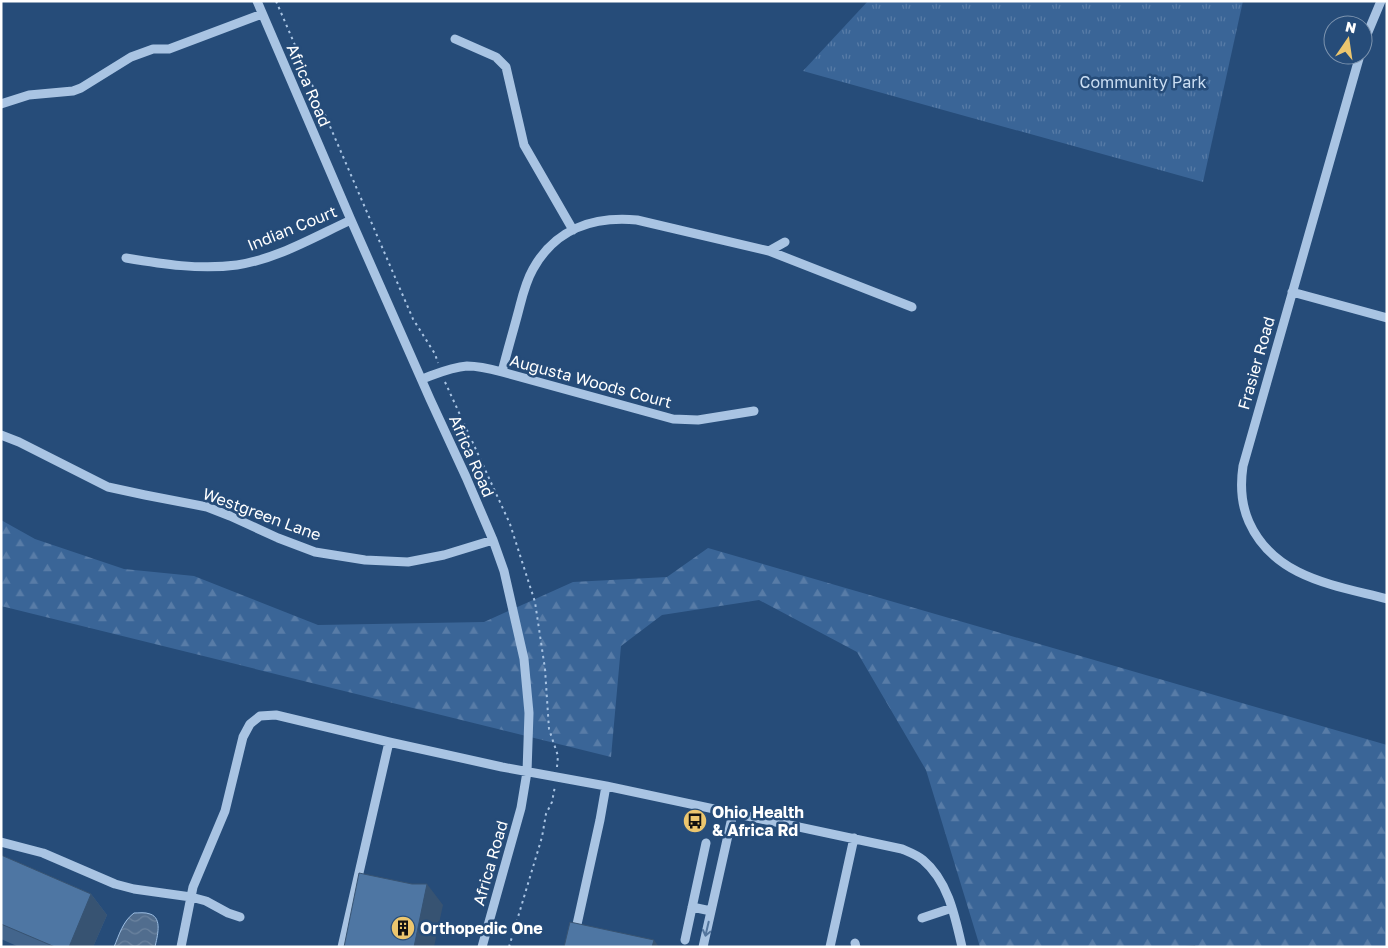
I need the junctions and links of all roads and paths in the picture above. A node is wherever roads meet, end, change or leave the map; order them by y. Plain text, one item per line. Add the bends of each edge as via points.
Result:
1 (257, 1) edge
2 (276, 1) edge
3 (1382, 1) edge
4 (262, 14) junction
5 (1373, 21) edge
6 (455, 39) dead end
7 (1357, 65) edge
8 (1, 104) edge
9 (351, 220) junction
10 (573, 230) junction
11 (784, 242) dead end
12 (769, 251) junction
13 (126, 258) dead end
14 (1292, 292) junction
15 (912, 307) dead end
16 (1387, 318) edge
17 (441, 372) junction
18 (502, 372) junction
19 (422, 379) junction
20 (754, 410) dead end
21 (1, 435) edge
22 (493, 540) junction
23 (1387, 599) edge
24 (389, 742) junction
25 (558, 756) dead end
26 (527, 772) junction
27 (606, 786) junction
28 (554, 795) dead end
29 (733, 813) junction
30 (854, 838) junction
31 (1, 842) edge
32 (706, 843) dead end
33 (191, 897) junction
34 (692, 907) junction
35 (952, 908) junction
36 (711, 911) junction
37 (240, 917) dead end
38 (922, 918) dead end
39 (685, 940) dead end
40 (181, 947) edge
41 (342, 947) edge
42 (482, 947) edge
43 (509, 947) edge
44 (572, 947) edge
45 (703, 947) edge
46 (830, 947) edge
47 (962, 947) edge

1 - 4 street, Africa Road
2 - 17 path via 413,319
3 - 5 street
4 - 8 street via 169,49 154,49 131,57 73,92 29,95
4 - 9 street, Africa Road
6 - 10 street via 496,57 506,67 524,145
7 - 14 street, Frasier Road
9 - 13 street, Indian Court via 284,250 239,264 197,266
9 - 19 street, Africa Road
10 - 12 street via 602,220 636,220
10 - 18 street via 556,240 533,269
11 - 12 street
12 - 15 street
14 - 16 street
14 - 23 street, Frasier Road via 1243,466 1241,499 1262,545 1286,567 1316,580
17 - 18 street, Augusta Woods Court via 468,366
17 - 19 street, Augusta Woods Court
17 - 25 path via 510,524 535,602 545,669 549,729
18 - 20 street, Augusta Woods Court via 672,419 698,420
19 - 22 street, Africa Road
21 - 22 street, Westgreen Lane via 108,487 207,507 315,552 365,560 408,562
22 - 26 street, Africa Road via 504,571 524,659 529,713
24 - 26 street
24 - 33 street via 276,715 260,716 250,724 243,737 225,811
24 - 41 street
26 - 27 street
26 - 42 street, Africa Road via 521,808
27 - 29 street
27 - 44 street
28 - 43 path
29 - 30 street
29 - 36 street
30 - 35 street via 902,849 922,860 941,881
30 - 46 street
31 - 33 street via 43,853 115,884
32 - 34 street
33 - 37 street via 206,900
33 - 40 street
34 - 36 street
34 - 39 street
35 - 38 street
35 - 47 street
36 -> 45 street

